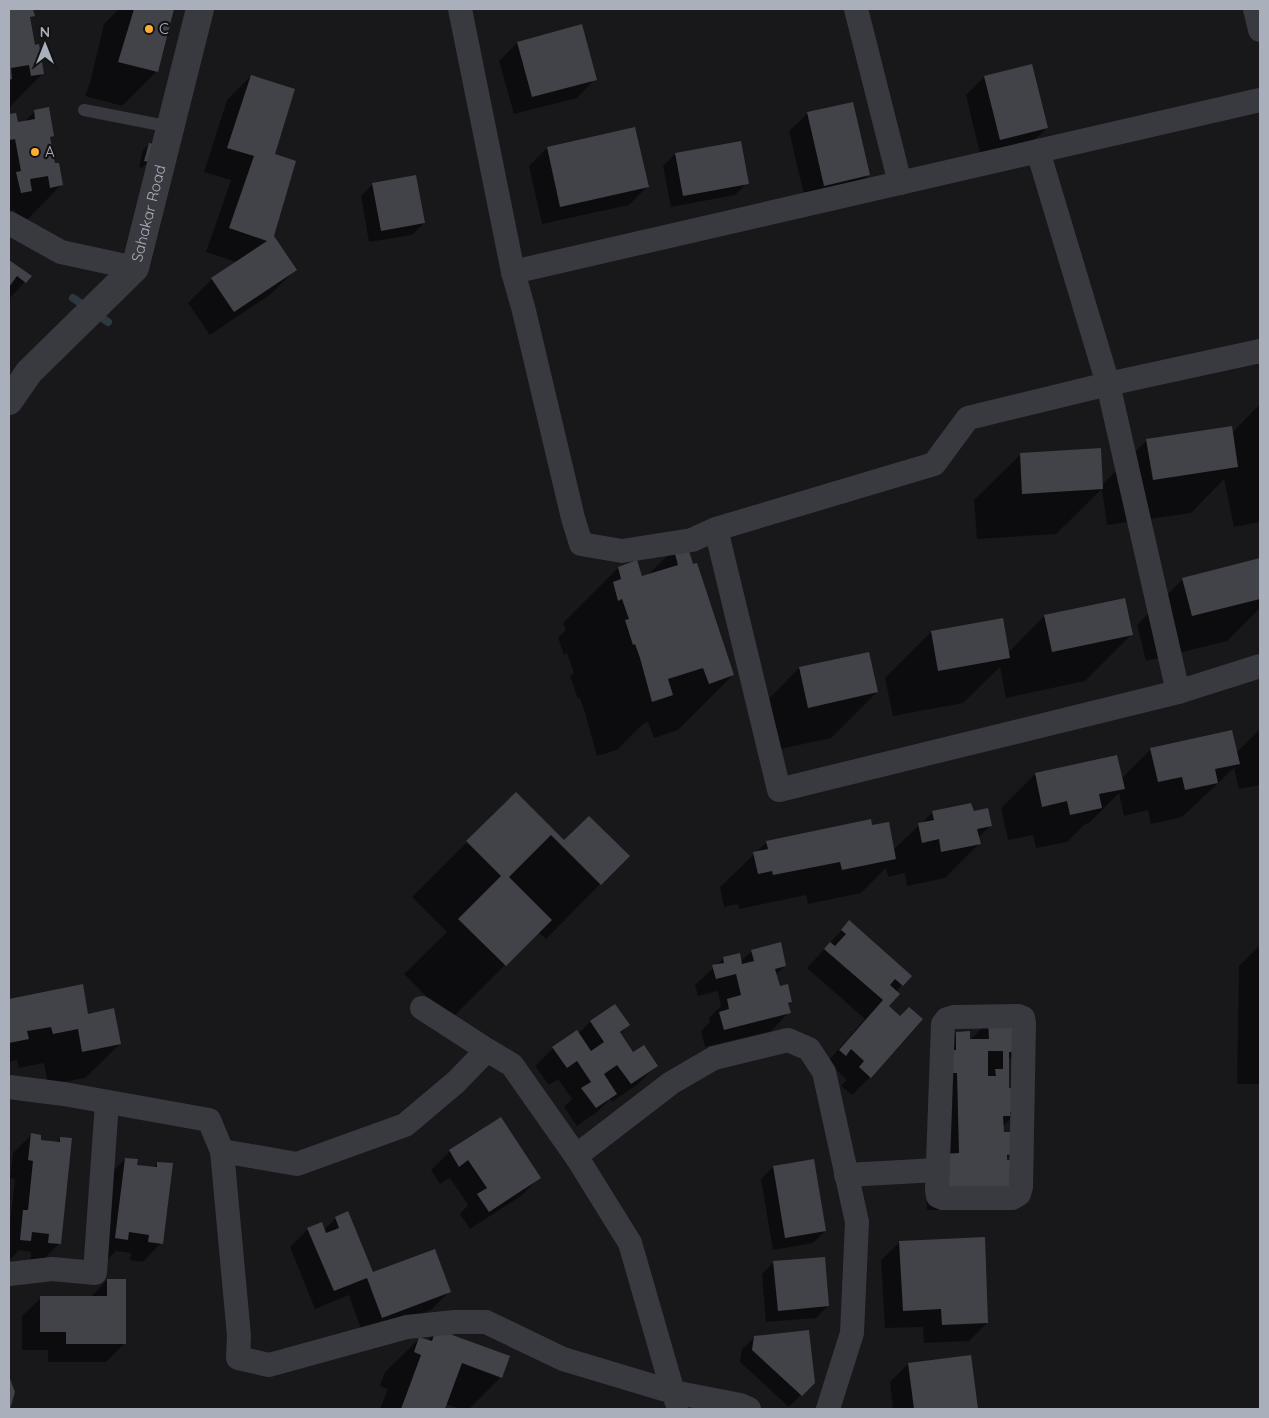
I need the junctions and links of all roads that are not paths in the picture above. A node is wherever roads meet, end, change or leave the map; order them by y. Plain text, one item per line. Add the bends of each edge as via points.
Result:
1 (200, 9) edge
2 (460, 9) edge
3 (856, 9) edge
4 (1255, 9) edge
5 (1260, 30) edge
6 (1260, 100) edge
7 (84, 110) dead end
8 (171, 127) junction
9 (1038, 151) junction
10 (900, 183) junction
11 (9, 223) edge
12 (134, 268) junction
13 (513, 272) junction
14 (1260, 351) edge
15 (1108, 384) junction
16 (9, 402) edge
17 (716, 529) junction
18 (1260, 666) edge
19 (1178, 692) junction
20 (422, 1008) dead end
21 (487, 1050) junction
22 (9, 1087) edge
23 (107, 1102) junction
24 (222, 1151) junction
25 (576, 1156) junction
26 (937, 1170) junction
27 (846, 1175) junction
28 (9, 1274) edge
29 (676, 1400) edge
30 (749, 1409) edge
31 (828, 1409) edge

1 - 8 street, Sahakar Road
2 - 13 street
3 - 10 street
4 - 5 street
6 - 9 street
7 - 8 lane
8 - 12 street, Sahakar Road
9 - 10 street
9 - 15 street
10 - 13 street
11 - 12 street via 61,252
12 - 16 street, Sahakar Road via 29,372
13 - 17 street via 572,518 582,544 622,551 692,540
14 - 15 street
15 - 17 street via 968,418 934,464
15 - 19 street
17 - 19 street via 779,790
18 - 19 street
20 - 21 street
21 - 24 street via 456,1082 405,1125 297,1164
21 - 25 street via 512,1065
22 - 23 street
23 - 24 street via 208,1120
23 - 28 street via 94,1273 52,1269
24 - 29 street via 239,1336 238,1358 269,1365 407,1327 486,1322 563,1358
25 - 27 street via 671,1083 714,1058 788,1040 809,1049 824,1072
25 - 29 street via 630,1243
26 - 26 street via 942,1024 954,1017 1023,1018 1019,1194 1012,1198 942,1198 938,1196
26 - 27 street
27 - 31 street via 857,1222 852,1333
29 - 30 street via 740,1405

